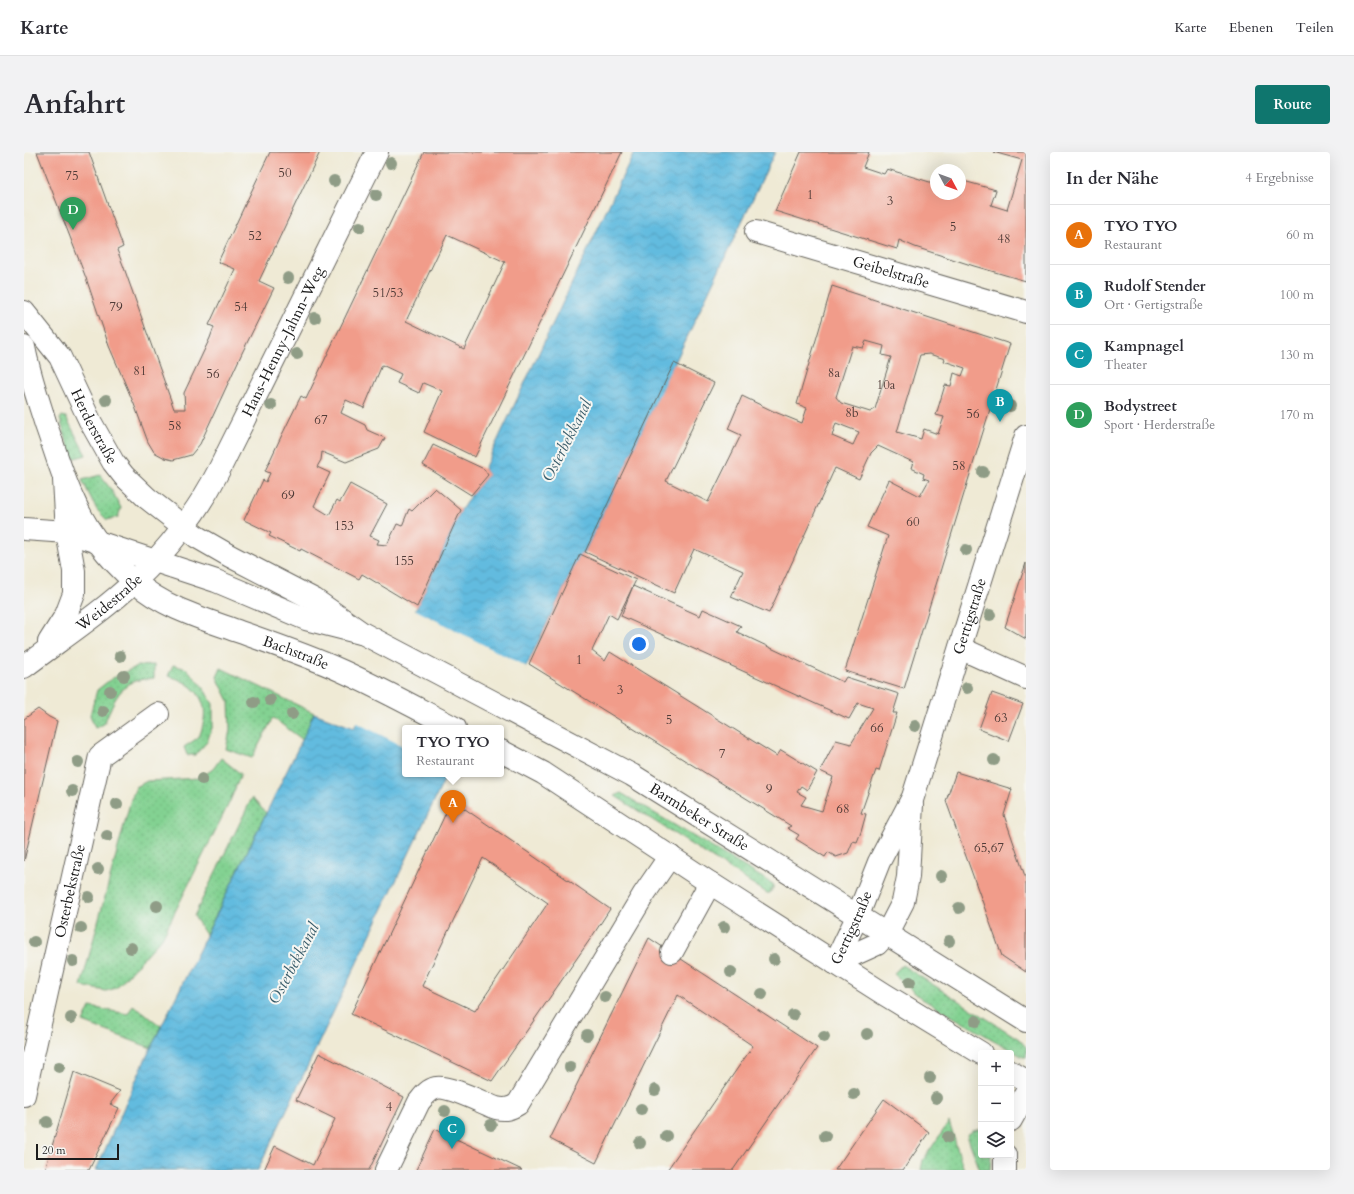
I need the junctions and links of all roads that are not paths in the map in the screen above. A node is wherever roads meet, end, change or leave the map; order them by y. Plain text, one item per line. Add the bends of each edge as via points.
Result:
1 (377, 152) edge
2 (756, 232) dead end
3 (24, 312) edge
4 (1026, 312) edge
5 (24, 347) edge
6 (1026, 436) edge
7 (64, 476) junction
8 (182, 526) junction
9 (24, 529) edge
10 (67, 532) junction
11 (99, 542) junction
12 (154, 562) junction
13 (134, 582) junction
14 (362, 633) junction
15 (960, 648) junction
16 (32, 662) edge
17 (1026, 678) edge
18 (158, 714) dead end
19 (449, 725) edge
20 (504, 753) edge
21 (913, 797) junction
22 (670, 856) junction
23 (710, 883) junction
24 (858, 916) junction
25 (887, 933) junction
26 (672, 952) dead end
27 (835, 963) junction
28 (1026, 1021) edge
29 (978, 1051) edge
30 (1014, 1074) edge
31 (1026, 1081) edge
32 (1026, 1093) edge
33 (24, 1095) edge
34 (1014, 1115) edge
35 (1005, 1158) edge
36 (386, 1170) edge
37 (1005, 1170) edge

1 - 8 street, Hans-Henny-Jahnn-Weg via 213,482
2 - 4 street, Geibelstraße
3 - 8 street, Herderstraße via 60,357 90,421 113,462 147,498
5 - 7 street via 28,370
6 - 15 street, Gertigstraße
7 - 10 street
7 - 11 street via 78,509
8 - 12 street, Weidestraße
8 - 14 street via 230,556 315,600
9 - 10 street
10 - 11 street
10 - 16 street via 74,571 74,594 58,630
11 - 12 street
11 - 13 street
12 - 13 street, Weidestraße
12 - 14 street via 216,582 306,619
13 - 16 street, Weidestraße
13 - 19 street, Bachstraße via 156,597 197,617 342,670
14 - 24 street, Barmbeker Straße via 632,775
15 - 17 street
15 - 21 street, Gertigstraße
18 - 33 street, Osterbekstraße via 100,756
20 - 22 street via 543,773
21 - 24 street, Gertigstraße via 879,862
21 - 25 street, Gertigstraße via 908,877 903,902
22 - 23 street
22 - 36 street via 644,894 518,1104 504,1110 446,1088 436,1088 427,1092 419,1102
23 - 26 street
23 - 27 street
24 - 25 street, Barmbeker Straße
24 - 27 street, Gertigstraße
25 - 27 street, Gertigstraße via 878,944
25 - 28 street, Barmbeker Straße
27 - 29 street
30 - 31 street
32 - 34 street
35 - 37 street

